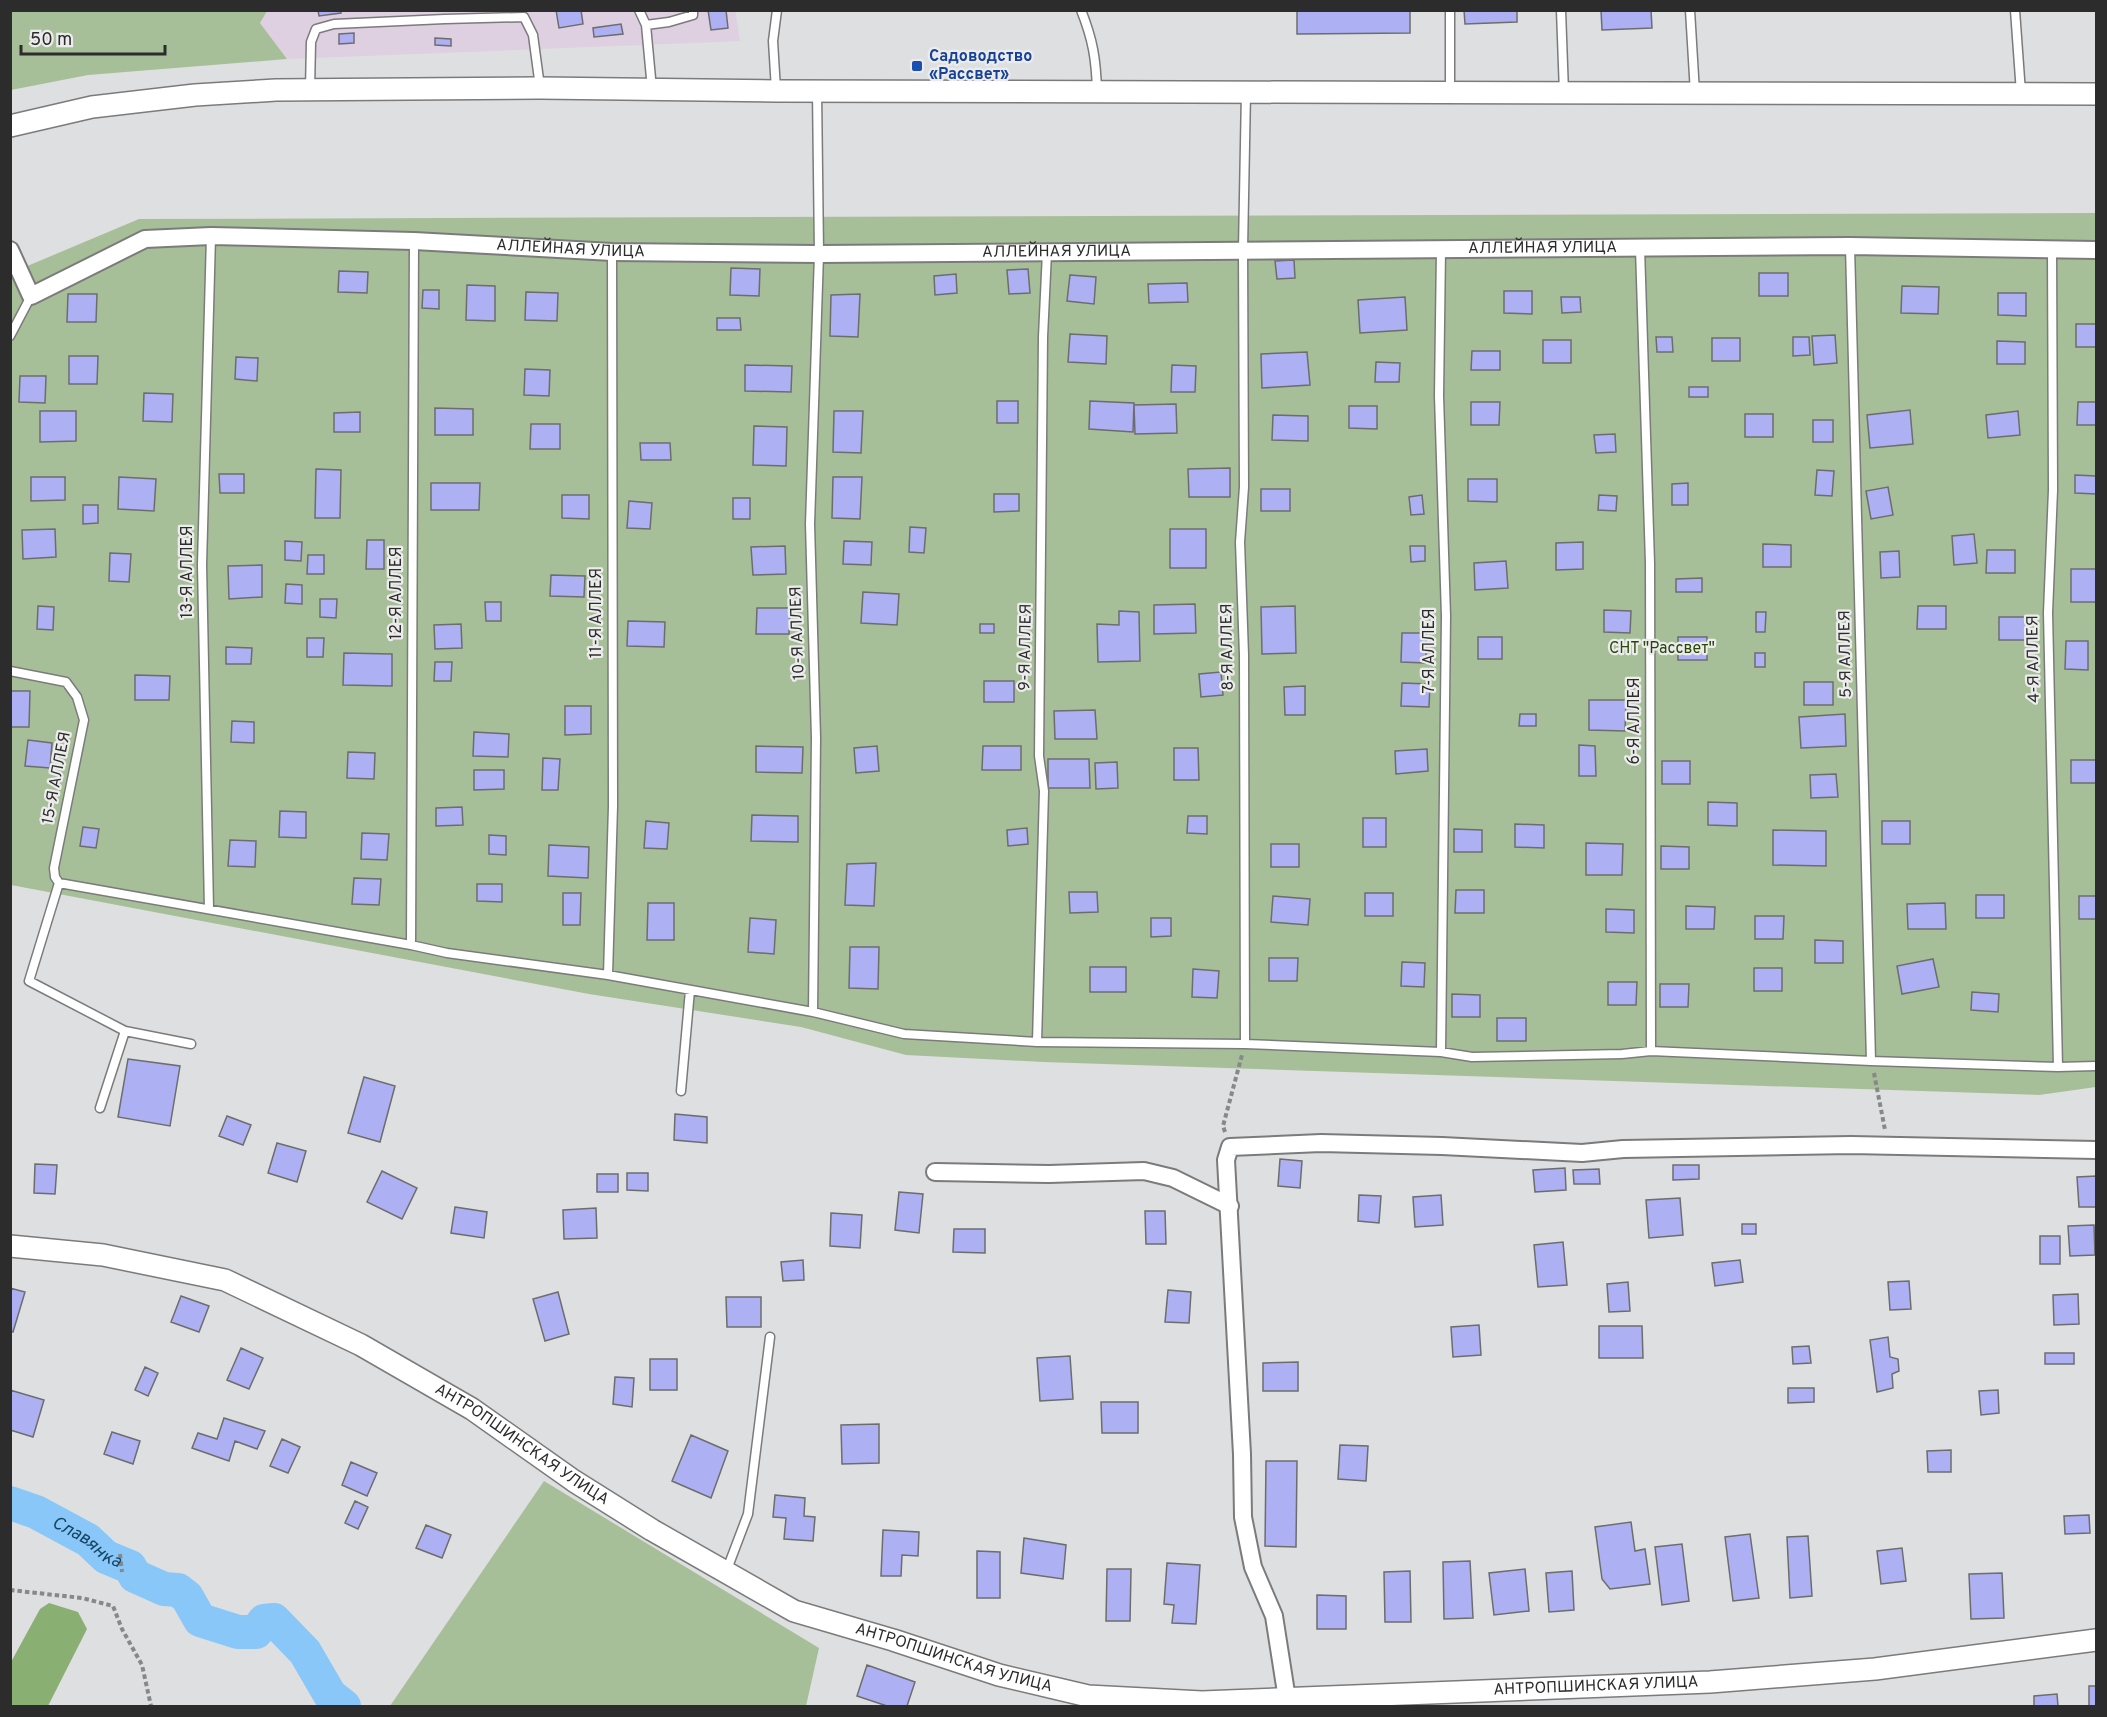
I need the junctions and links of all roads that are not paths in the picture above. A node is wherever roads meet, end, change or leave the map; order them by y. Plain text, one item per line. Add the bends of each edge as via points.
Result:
1 (639, 10) edge
2 (693, 10) edge
3 (777, 10) edge
4 (1081, 10) edge
5 (1450, 10) edge
6 (1561, 10) edge
7 (1690, 10) edge
8 (2015, 10) edge
9 (646, 25) junction
10 (540, 88) junction
11 (652, 89) junction
12 (310, 90) junction
13 (776, 91) junction
14 (817, 91) junction
15 (1096, 91) junction
16 (1246, 91) junction
17 (1450, 92) junction
18 (1564, 93) junction
19 (1695, 94) junction
20 (2021, 94) junction
21 (2097, 94) edge
22 (10, 126) edge
23 (211, 236) junction
24 (414, 241) junction
25 (1850, 246) junction
26 (1640, 248) junction
27 (1243, 249) junction
28 (2097, 249) edge
29 (10, 250) edge
30 (1441, 250) junction
31 (2052, 250) junction
32 (1047, 251) junction
33 (612, 252) junction
34 (819, 254) junction
35 (30, 296) junction
36 (10, 336) edge
37 (10, 671) edge
38 (58, 883) junction
39 (209, 909) junction
40 (411, 945) junction
41 (608, 975) junction
42 (690, 990) junction
43 (813, 1012) junction
44 (125, 1031) junction
45 (1037, 1042) junction
46 (191, 1044) dead end
47 (1245, 1044) junction
48 (1651, 1051) junction
49 (1441, 1052) junction
50 (1871, 1061) junction
51 (2097, 1066) edge
52 (2058, 1067) junction
53 (681, 1091) dead end
54 (100, 1108) dead end
55 (2097, 1150) edge
56 (934, 1172) dead end
57 (1230, 1206) junction
58 (10, 1246) edge
59 (770, 1337) dead end
60 (726, 1572) junction
61 (2097, 1640) edge
62 (1287, 1699) junction

1 - 9 lane
2 - 9 lane via 693,15
3 - 13 lane via 773,41
4 - 15 lane via 1092,39
5 - 17 lane
6 - 18 lane
7 - 19 lane
8 - 20 lane
9 - 11 lane
10 - 11 street
10 - 12 street
10 - 12 lane via 533,34 524,18 316,28 311,42
11 - 13 street
12 - 22 street via 195,95 92,107
13 - 14 street
14 - 15 street
14 - 34 lane, 10-Я АЛЛЕЯ
15 - 16 street
16 - 17 street
16 - 27 lane, 8-Я АЛЛЕЯ
17 - 18 street
18 - 19 street
19 - 20 street
20 - 21 street
23 - 24 street, АЛЛЕЙНАЯ УЛИЦА
23 - 35 street, АЛЛЕЙНАЯ УЛИЦА via 145,239
23 - 39 lane, 13-Я АЛЛЕЯ via 202,565
24 - 33 street, АЛЛЕЙНАЯ УЛИЦА
24 - 40 lane, 12-Я АЛЛЕЯ
25 - 26 street, АЛЛЕЙНАЯ УЛИЦА
25 - 31 street, АЛЛЕЙНАЯ УЛИЦА
25 - 50 lane, 5-Я АЛЛЕЯ
26 - 30 street, АЛЛЕЙНАЯ УЛИЦА
26 - 48 lane, 6-Я АЛЛЕЯ via 1650,563
27 - 30 street, АЛЛЕЙНАЯ УЛИЦА
27 - 32 street, АЛЛЕЙНАЯ УЛИЦА
27 - 47 lane, 8-Я АЛЛЕЯ via 1244,487 1240,542
28 - 31 street, АЛЛЕЙНАЯ УЛИЦА
29 - 35 street
30 - 49 lane, 7-Я АЛЛЕЯ via 1439,396 1446,616
31 - 52 lane, 4-Я АЛЛЕЯ via 2053,490 2048,613
32 - 34 street, АЛЛЕЙНАЯ УЛИЦА
32 - 45 lane, 9-Я АЛЛЕЯ via 1039,756 1044,791
33 - 34 street, АЛЛЕЙНАЯ УЛИЦА
33 - 41 lane, 11-Я АЛЛЕЯ via 612,806
34 - 43 lane, 10-Я АЛЛЕЯ via 810,524 816,738
35 - 36 lane
37 - 38 lane, 15-Я АЛЛЕЯ via 66,682 77,696 84,720 54,868
38 - 39 lane
38 - 44 lane via 29,981
39 - 40 lane
40 - 41 lane
41 - 42 lane
42 - 43 lane
42 - 53 lane
43 - 45 lane via 904,1034
44 - 46 lane
44 - 54 lane
45 - 47 lane
47 - 49 lane
48 - 49 lane via 1473,1056
48 - 50 lane
50 - 52 lane
51 - 52 lane
55 - 57 street via 1888,1146 1623,1149 1582,1153 1321,1143 1230,1147 1226,1160
56 - 57 street via 1144,1171 1173,1178
57 - 62 street via 1243,1517 1253,1567 1274,1617
58 - 60 street, АНТРОПШИНСКАЯ УЛИЦА via 103,1255 225,1280 361,1345 472,1409 574,1481
59 - 60 lane via 748,1514
60 - 62 street, АНТРОПШИНСКАЯ УЛИЦА via 794,1611 999,1675 1088,1696 1202,1702
61 - 62 street, АНТРОПШИНСКАЯ УЛИЦА via 1875,1669 1710,1682

